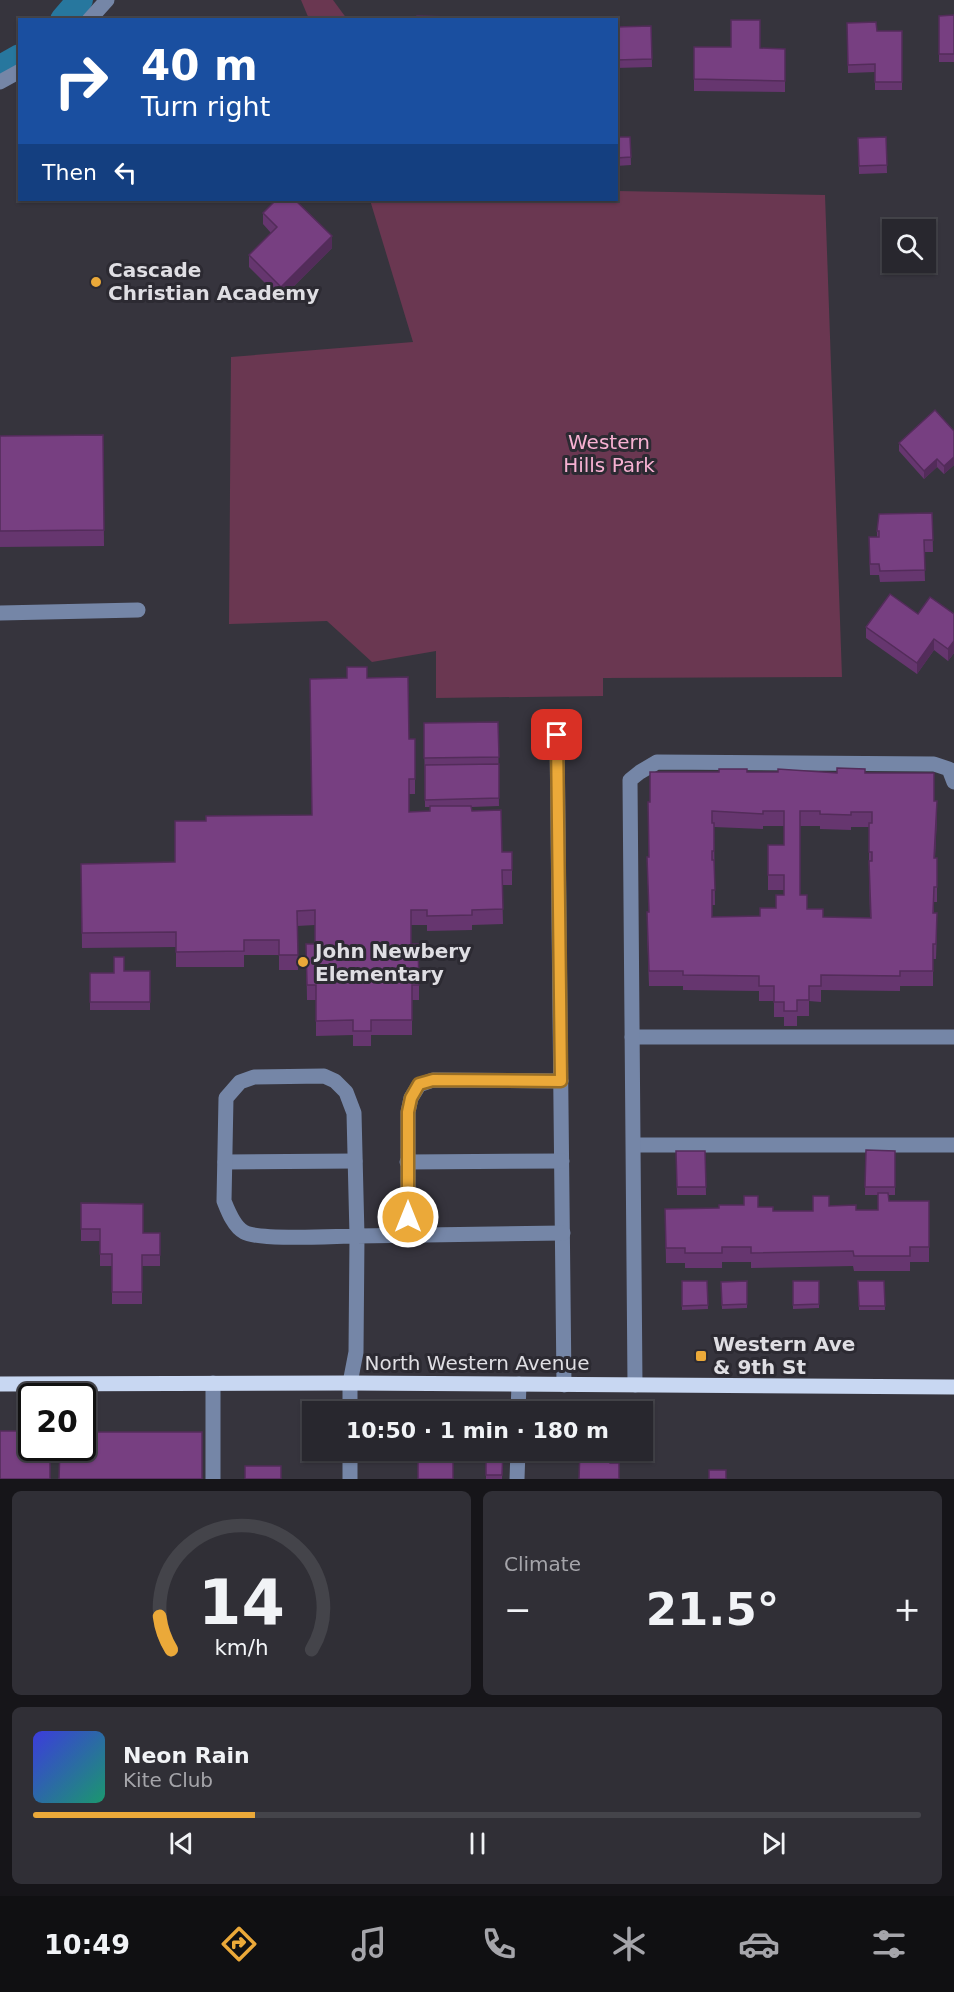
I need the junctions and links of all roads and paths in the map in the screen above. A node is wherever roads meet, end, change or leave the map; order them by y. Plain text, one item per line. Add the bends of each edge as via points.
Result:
1 (107, 0) edge
2 (92, 18) edge
3 (18, 72) edge
4 (0, 82) edge
5 (138, 610) dead end
6 (0, 613) edge
7 (557, 735) dead end
8 (954, 782) edge
9 (633, 1037) junction
10 (954, 1037) edge
11 (561, 1081) junction
12 (634, 1145) junction
13 (954, 1145) edge
14 (355, 1161) junction
15 (562, 1161) junction
16 (225, 1162) junction
17 (407, 1162) junction
18 (563, 1233) junction
19 (408, 1235) junction
20 (357, 1236) junction
21 (213, 1383) junction
22 (350, 1383) junction
23 (0, 1384) edge
24 (519, 1384) junction
25 (564, 1384) junction
26 (635, 1385) junction
27 (954, 1387) edge
28 (350, 1401) edge
29 (518, 1401) edge
30 (350, 1461) edge
31 (518, 1461) edge
32 (213, 1479) edge
33 (350, 1479) edge
34 (517, 1479) edge

1 - 2 street
3 - 4 street
5 - 6 street
7 - 11 street
8 - 9 street via 949,770 934,764 657,762 640,772 630,780
9 - 10 street
9 - 12 street
11 - 15 street
11 - 17 street via 433,1080 419,1084 408,1112
12 - 13 street
12 - 26 street
14 - 16 street
14 - 16 street via 354,1113 346,1092 324,1076 254,1077 240,1082 226,1098
14 - 20 street
15 - 17 street
15 - 18 street
16 - 20 street via 224,1201 243,1232 259,1236
17 - 19 street
18 - 19 street
18 - 25 street
19 - 20 street
20 - 22 street via 356,1352
21 - 22 main road, North Western Avenue
21 - 23 main road, North Western Avenue
21 - 32 street
22 - 24 main road, North Western Avenue
22 - 28 street
24 - 25 main road, North Western Avenue
24 - 29 street
25 - 26 main road, North Western Avenue
26 - 27 main road, North Western Avenue
30 - 33 street
31 - 34 street

